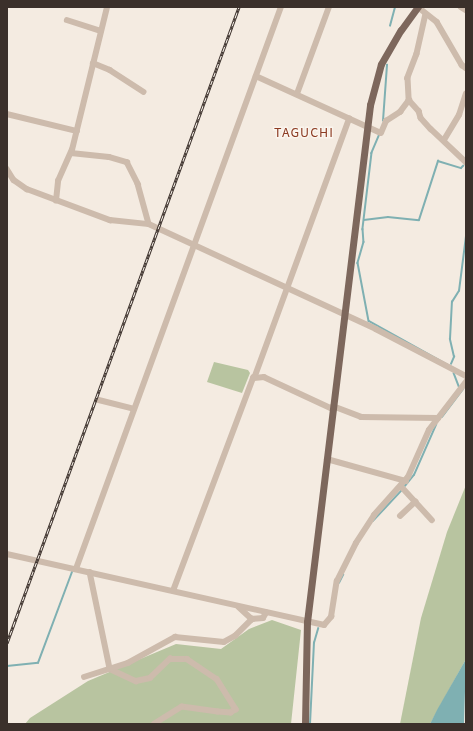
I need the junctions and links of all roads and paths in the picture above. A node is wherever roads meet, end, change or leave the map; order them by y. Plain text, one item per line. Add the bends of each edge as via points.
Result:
1 (107, 7) edge
2 (281, 7) edge
3 (329, 7) edge
4 (418, 7) edge
5 (461, 7) edge
6 (466, 10) edge
7 (426, 14) junction
8 (67, 20) dead end
9 (100, 31) junction
10 (93, 62) junction
11 (466, 68) edge
12 (256, 76) junction
13 (144, 92) dead end
14 (297, 94) junction
15 (466, 94) edge
16 (409, 100) junction
17 (7, 114) edge
18 (349, 119) junction
19 (366, 127) junction
20 (77, 131) junction
21 (444, 140) junction
22 (71, 153) junction
23 (466, 162) edge
24 (7, 169) edge
25 (56, 201) junction
26 (149, 224) junction
27 (195, 245) junction
28 (286, 288) junction
29 (344, 315) junction
30 (255, 376) junction
31 (466, 376) edge
32 (466, 382) edge
33 (99, 400) dead end
34 (133, 408) junction
35 (333, 408) junction
36 (438, 418) junction
37 (327, 459) junction
38 (406, 481) junction
39 (401, 486) junction
40 (415, 502) junction
41 (400, 516) dead end
42 (432, 520) dead end
43 (7, 554) edge
44 (76, 569) junction
45 (90, 572) junction
46 (173, 592) junction
47 (239, 607) junction
48 (266, 613) junction
49 (252, 619) junction
50 (308, 622) junction
51 (110, 669) junction
52 (84, 676) dead end
53 (155, 724) edge
54 (305, 724) edge

1 - 9 street
2 - 12 street
3 - 14 street
4 - 7 street
4 - 19 main road via 381,64 371,96
5 - 6 street
7 - 11 street via 437,22
7 - 16 street via 417,54 408,78
8 - 9 street
9 - 10 street
10 - 13 street
10 - 20 street
12 - 14 street
12 - 27 street
14 - 18 street
15 - 21 street via 459,115
16 - 19 street via 400,112 386,121 380,133
16 - 21 street via 419,110 421,118
17 - 20 street
18 - 19 street
18 - 28 street
19 - 29 main road
20 - 22 street
21 - 23 street
22 - 25 street via 60,172
22 - 26 street via 121,158 127,162 138,184
24 - 25 street via 14,180 22,186
25 - 26 street via 110,220
26 - 27 street
27 - 28 street
27 - 34 street
28 - 29 street
28 - 30 street
29 - 31 street
29 - 35 main road
30 - 35 street via 264,377
30 - 46 street
32 - 36 street
33 - 34 street
34 - 44 street
35 - 36 street via 361,417
35 - 37 main road
36 - 38 street via 429,430
37 - 38 street
37 - 50 main road
38 - 39 street
39 - 40 street
39 - 50 street via 374,515 356,543 337,581 329,622 321,625
40 - 41 street
40 - 42 street
43 - 44 street
44 - 45 street
45 - 46 street
45 - 51 street
46 - 47 street
47 - 48 street
47 - 49 street
48 - 49 street via 263,618
48 - 50 street
49 - 51 street via 235,636 224,642 175,637 128,663
50 - 54 main road
51 - 52 street
51 - 53 street via 136,681 150,678 170,659 187,659 217,679 236,709 231,713 182,707 171,717

